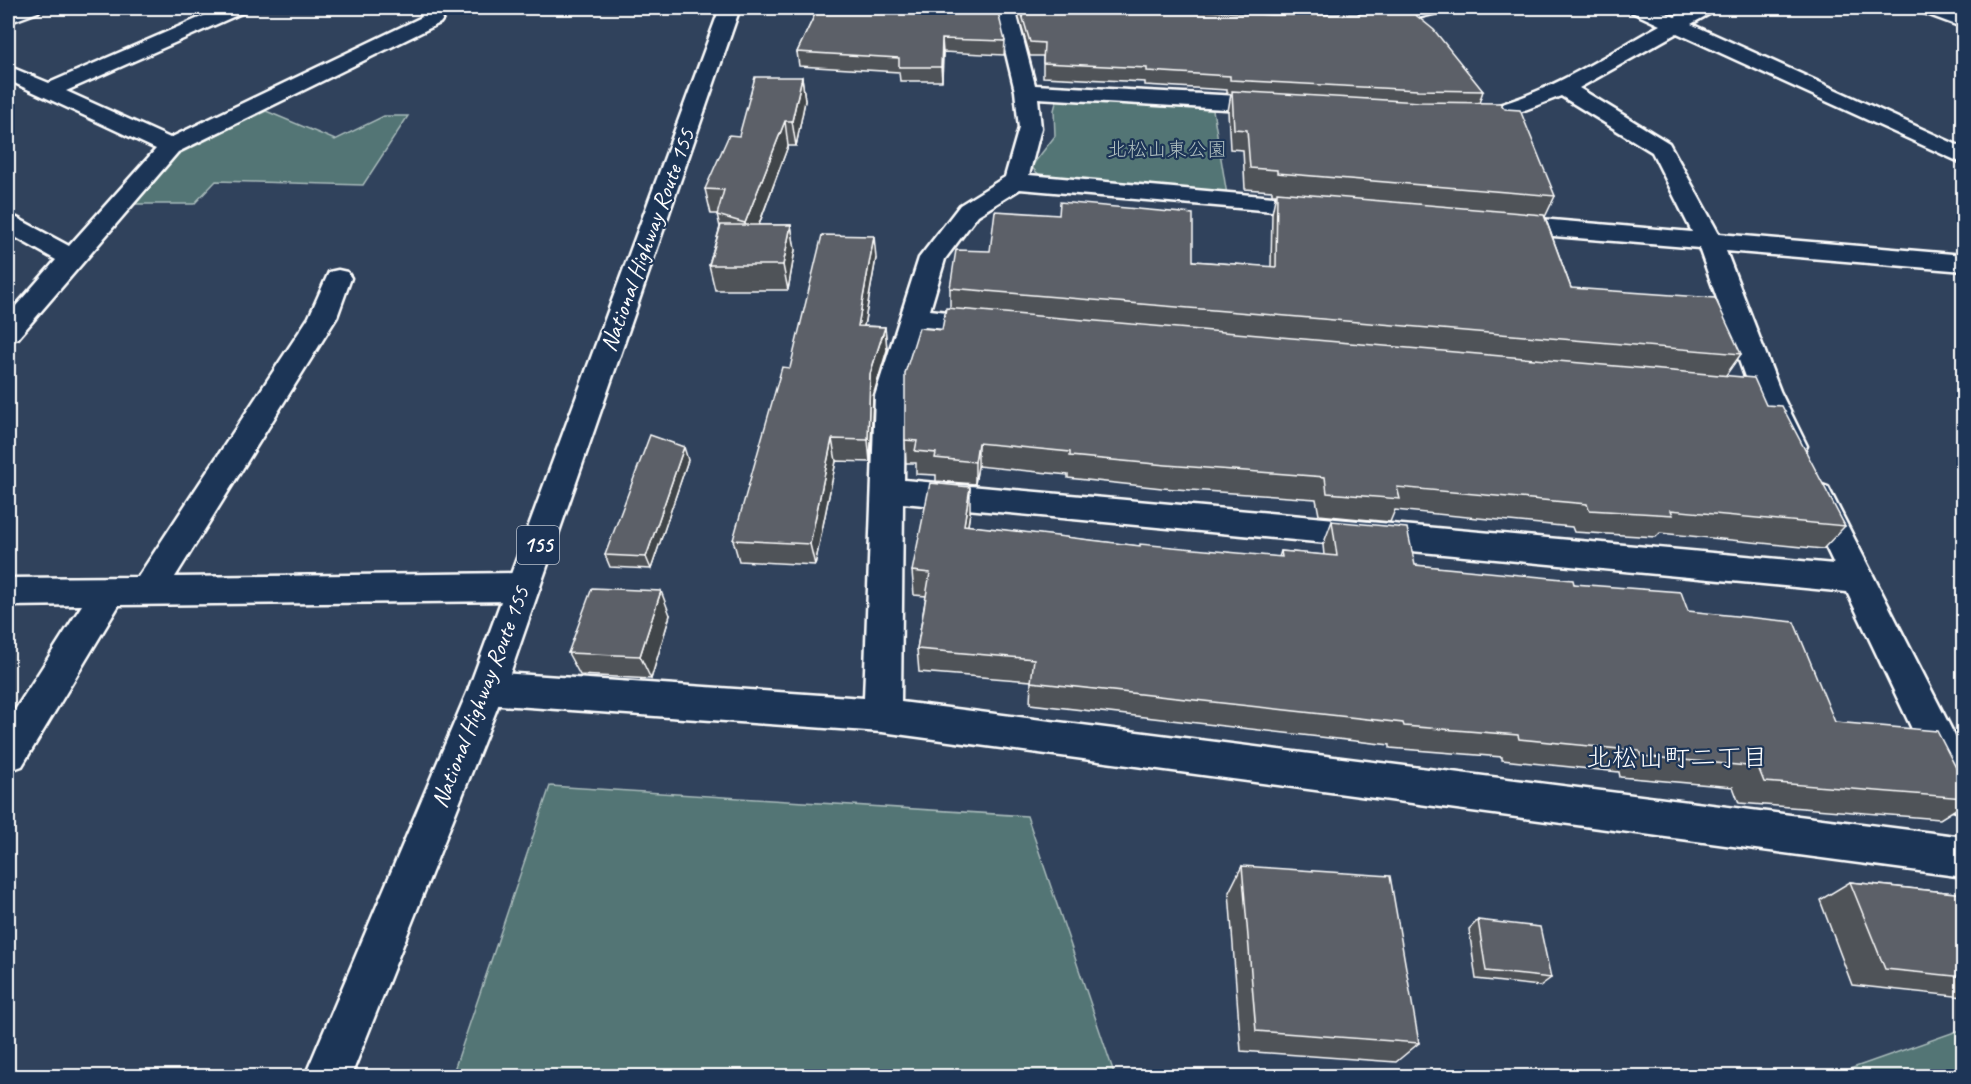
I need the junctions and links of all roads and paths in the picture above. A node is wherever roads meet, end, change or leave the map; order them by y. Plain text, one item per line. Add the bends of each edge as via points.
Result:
1 (31, 8) edge
2 (237, 8) edge
3 (429, 8) edge
4 (730, 8) edge
5 (1005, 8) edge
6 (1434, 8) edge
7 (1639, 8) edge
8 (1706, 8) edge
9 (1928, 8) edge
10 (8, 17) edge
11 (1352, 18) edge
12 (1964, 22) edge
13 (1677, 24) junction
14 (8, 72) edge
15 (1563, 88) junction
16 (50, 90) junction
17 (1026, 91) junction
18 (1296, 106) edge
19 (1446, 113) edge
20 (170, 147) junction
21 (1964, 157) edge
22 (1016, 181) junction
23 (1345, 210) edge
24 (8, 223) edge
25 (1486, 223) edge
26 (1710, 242) junction
27 (72, 258) junction
28 (1960, 268) edge
29 (338, 278) dead end
30 (913, 317) junction
31 (1019, 326) edge
32 (8, 332) edge
33 (886, 490) junction
34 (1858, 580) junction
35 (523, 587) junction
36 (148, 590) junction
37 (109, 591) junction
38 (8, 592) edge
39 (487, 688) junction
40 (882, 716) junction
41 (8, 754) edge
42 (1964, 796) edge
43 (1964, 857) edge
44 (328, 1077) edge

1 - 10 main road
2 - 16 main road
3 - 20 main road via 433,19
4 - 35 main road, National Highway Route 155 / 155
5 - 17 main road
6 - 11 main road
7 - 13 main road
8 - 13 main road
9 - 12 main road
13 - 15 main road
13 - 21 main road
14 - 16 main road
15 - 19 main road via 1491,114
15 - 26 main road via 1661,148
16 - 20 main road
17 - 18 main road
17 - 22 main road via 1030,128
20 - 27 main road
22 - 23 main road
22 - 30 main road via 969,210 938,250
24 - 27 main road
25 - 26 main road
26 - 28 main road
26 - 34 main road via 1753,390
27 - 32 main road
29 - 36 main road via 323,317
30 - 31 main road
30 - 33 main road via 890,396
33 - 34 main road
33 - 40 main road
34 - 42 main road
35 - 36 main road
35 - 39 main road, National Highway Route 155 / 155
36 - 37 main road
37 - 38 main road
37 - 41 main road
39 - 40 main road
39 - 44 main road, National Highway Route 155 / 155
40 - 43 main road

